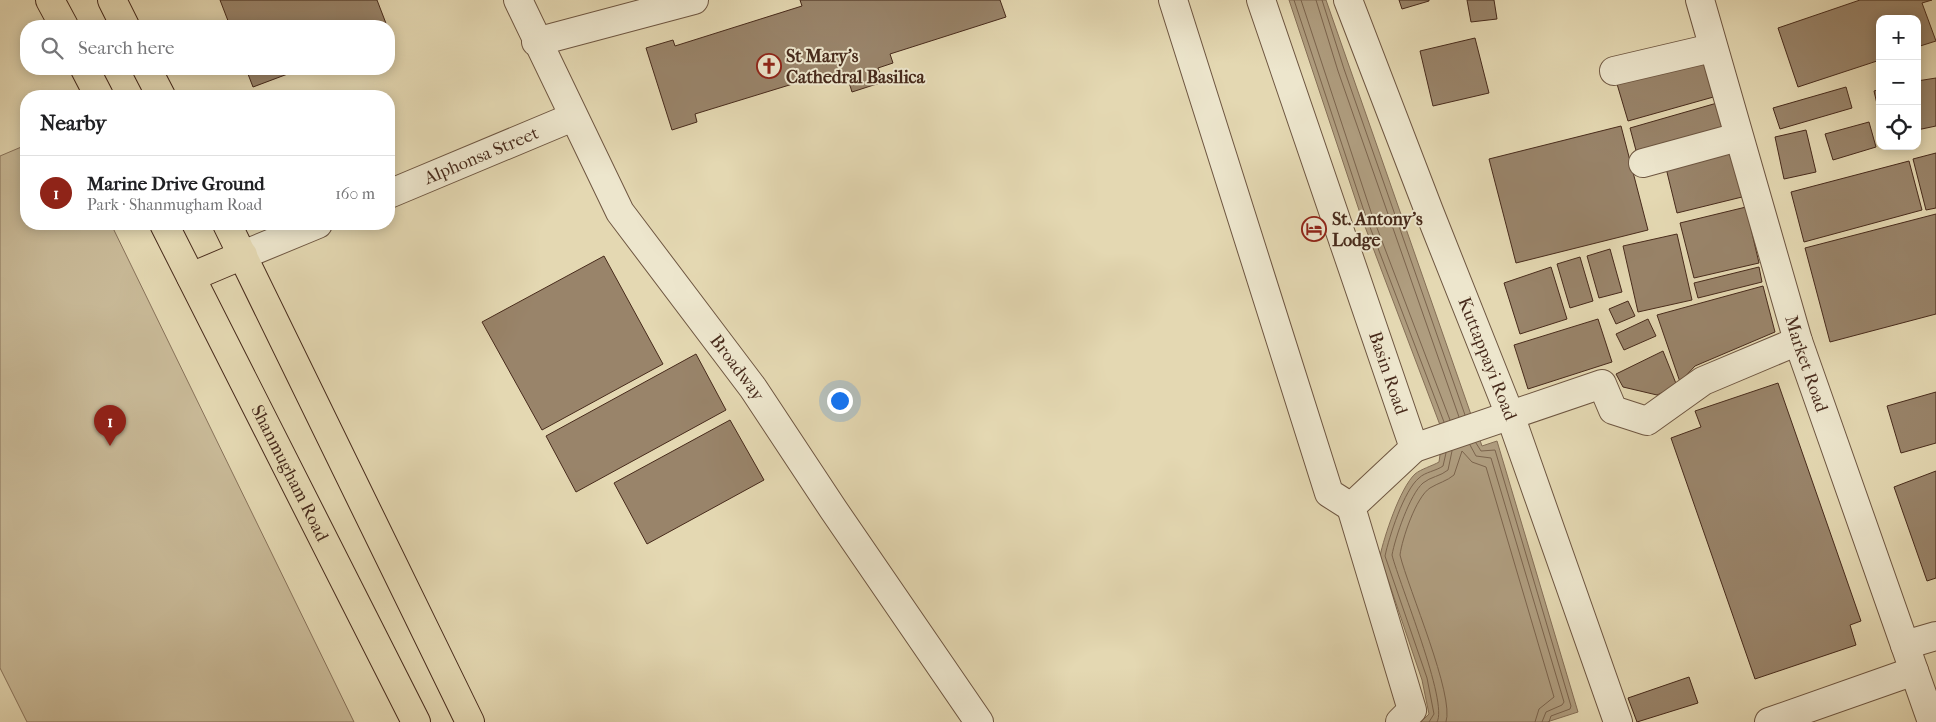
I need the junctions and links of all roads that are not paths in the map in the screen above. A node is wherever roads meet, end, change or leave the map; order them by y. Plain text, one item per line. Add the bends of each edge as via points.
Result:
1 (50, 0) edge
2 (112, 0) edge
3 (518, 0) edge
4 (694, 0) edge
5 (1173, 0) edge
6 (1261, 0) edge
7 (1348, 0) edge
8 (1700, 0) edge
9 (61, 20) edge
10 (122, 20) edge
11 (536, 42) junction
12 (1712, 48) junction
13 (1614, 71) dead end
14 (88, 75) edge
15 (150, 75) edge
16 (96, 90) edge
17 (158, 90) edge
18 (573, 116) junction
19 (1738, 137) junction
20 (1643, 163) dead end
21 (395, 191) edge
22 (167, 230) edge
23 (230, 230) edge
24 (303, 230) edge
25 (243, 255) junction
26 (191, 277) junction
27 (1798, 341) junction
28 (1510, 415) junction
29 (1414, 448) junction
30 (1351, 507) junction
31 (1936, 636) edge
32 (1905, 644) junction
33 (1914, 671) junction
34 (416, 722) edge
35 (470, 722) edge
36 (979, 722) edge
37 (1400, 722) edge
38 (1618, 722) edge
39 (1769, 722) edge
40 (1932, 722) edge

1 - 9 main road
2 - 10 main road
3 - 11 street, Broadway
4 - 11 street
5 - 30 street via 1329,493
6 - 29 street, Basin Road
7 - 28 street, Kuttappayi Road
8 - 12 street, Market Road
11 - 18 street, Broadway
12 - 13 street
12 - 19 street, Market Road
14 - 16 main road
15 - 17 main road
18 - 21 street, Alphonsa Street
18 - 36 street, Broadway via 620,212 753,388 832,510
19 - 20 street
19 - 27 street, Market Road
22 - 26 main road, Shanmugham Road
23 - 25 main road
24 - 25 street
25 - 26 main road
25 - 35 main road
26 - 34 main road, Shanmugham Road
27 - 28 street via 1703,380 1646,421 1613,410 1602,384
27 - 32 street, Market Road
28 - 29 street
28 - 38 street, Kuttappayi Road
29 - 30 street
30 - 37 street via 1412,710
31 - 32 street
32 - 33 street, Market Road
33 - 39 street
33 - 40 street, Market Road

